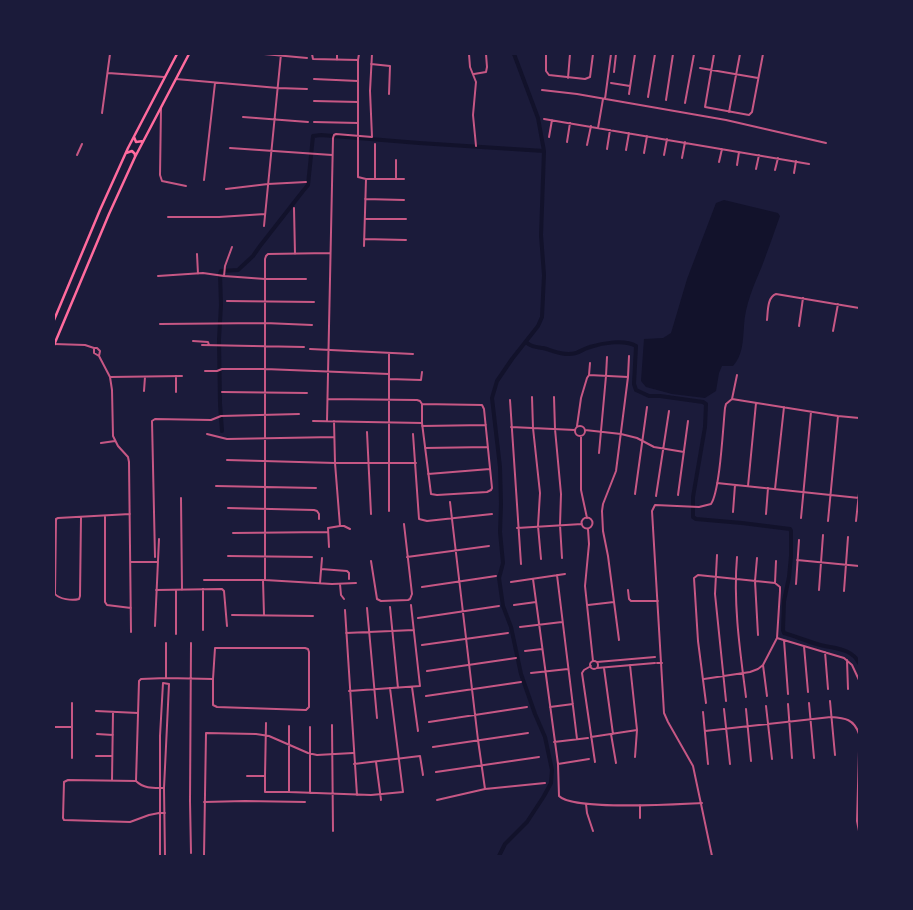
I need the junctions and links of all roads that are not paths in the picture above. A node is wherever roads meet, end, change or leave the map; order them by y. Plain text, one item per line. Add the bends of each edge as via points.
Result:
1 (110, 54) edge
2 (177, 54) edge
3 (189, 54) edge
4 (264, 54) edge
5 (312, 54) edge
6 (337, 54) edge
7 (358, 54) edge
8 (372, 54) edge
9 (469, 54) edge
10 (486, 54) edge
11 (546, 54) edge
12 (570, 54) edge
13 (593, 54) edge
14 (611, 54) edge
15 (616, 54) edge
16 (635, 54) edge
17 (655, 54) edge
18 (673, 54) edge
19 (694, 54) edge
20 (714, 54) edge
21 (740, 54) edge
22 (763, 54) edge
23 (281, 55) edge
24 (307, 58) dead end
25 (337, 60) junction
26 (358, 60) junction
27 (371, 64) junction
28 (700, 68) dead end
29 (711, 71) junction
30 (108, 72) junction
31 (614, 72) dead end
32 (474, 74) junction
33 (736, 74) junction
34 (164, 77) junction
35 (568, 78) junction
36 (758, 78) junction
37 (176, 79) junction
38 (314, 79) dead end
39 (358, 81) junction
40 (215, 83) junction
41 (611, 83) dead end
42 (630, 86) junction
43 (278, 88) junction
44 (307, 89) dead end
45 (542, 90) dead end
46 (388, 94) dead end
47 (629, 94) dead end
48 (648, 97) dead end
49 (604, 99) junction
50 (666, 100) dead end
51 (314, 101) dead end
52 (358, 102) junction
53 (685, 103) dead end
54 (161, 107) junction
55 (729, 112) junction
56 (102, 113) dead end
57 (243, 117) dead end
58 (274, 119) junction
59 (544, 119) dead end
60 (552, 120) junction
61 (308, 122) dead end
62 (314, 122) dead end
63 (358, 123) junction
64 (570, 123) junction
65 (591, 126) junction
66 (598, 128) junction
67 (610, 130) junction
68 (629, 133) junction
69 (134, 136) junction
70 (358, 136) junction
71 (647, 136) junction
72 (549, 137) dead end
73 (667, 139) junction
74 (143, 140) junction
75 (567, 142) dead end
76 (685, 142) junction
77 (826, 143) dead end
78 (82, 144) dead end
79 (375, 144) dead end
80 (588, 145) dead end
81 (476, 146) dead end
82 (230, 148) dead end
83 (607, 149) dead end
84 (722, 149) junction
85 (626, 150) dead end
86 (271, 151) junction
87 (739, 152) junction
88 (126, 153) junction
89 (644, 153) dead end
90 (77, 155) dead end
91 (332, 155) junction
92 (664, 155) dead end
93 (759, 155) junction
94 (135, 158) junction
95 (682, 158) dead end
96 (778, 158) junction
97 (396, 160) dead end
98 (796, 161) junction
99 (720, 162) dead end
100 (809, 164) dead end
101 (737, 166) dead end
102 (756, 169) dead end
103 (775, 170) dead end
104 (794, 173) dead end
105 (366, 179) junction
106 (375, 179) junction
107 (396, 179) junction
108 (404, 179) dead end
109 (204, 180) dead end
110 (306, 182) dead end
111 (268, 184) junction
112 (186, 186) dead end
113 (226, 189) dead end
114 (365, 199) junction
115 (404, 200) dead end
116 (294, 208) dead end
117 (265, 214) junction
118 (168, 217) dead end
119 (365, 219) junction
120 (406, 219) dead end
121 (264, 226) dead end
122 (364, 239) junction
123 (406, 240) dead end
124 (364, 246) dead end
125 (232, 247) dead end
126 (197, 254) dead end
127 (295, 254) junction
128 (330, 254) junction
129 (198, 274) junction
130 (158, 276) dead end
131 (222, 276) junction
132 (265, 279) junction
133 (306, 279) dead end
134 (803, 298) junction
135 (227, 301) dead end
136 (265, 302) junction
137 (314, 302) dead end
138 (838, 304) junction
139 (859, 308) edge
140 (54, 320) edge
141 (767, 320) dead end
142 (265, 323) junction
143 (160, 324) dead end
144 (312, 325) dead end
145 (799, 326) dead end
146 (834, 331) dead end
147 (193, 341) dead end
148 (54, 344) edge
149 (202, 345) dead end
150 (209, 345) junction
151 (265, 346) junction
152 (304, 347) dead end
153 (94, 348) junction
154 (310, 349) dead end
155 (329, 350) junction
156 (389, 352) junction
157 (413, 354) dead end
158 (99, 356) junction
159 (629, 356) dead end
160 (607, 358) dead end
161 (590, 363) dead end
162 (266, 369) junction
163 (205, 371) dead end
164 (328, 371) junction
165 (422, 372) dead end
166 (389, 374) junction
167 (589, 375) junction
168 (737, 375) dead end
169 (176, 376) junction
170 (182, 376) dead end
171 (606, 376) junction
172 (110, 377) junction
173 (145, 377) junction
174 (628, 377) junction
175 (389, 379) junction
176 (144, 391) dead end
177 (176, 392) dead end
178 (222, 392) dead end
179 (265, 392) junction
180 (306, 393) dead end
181 (532, 397) dead end
182 (554, 397) dead end
183 (328, 399) junction
184 (732, 399) junction
185 (389, 400) junction
186 (510, 400) dead end
187 (756, 403) junction
188 (422, 404) junction
189 (647, 407) dead end
190 (784, 407) junction
191 (669, 411) dead end
192 (811, 412) junction
193 (299, 414) dead end
194 (265, 415) junction
195 (838, 416) junction
196 (859, 418) edge
197 (313, 421) dead end
198 (327, 421) junction
199 (334, 421) junction
200 (688, 421) dead end
201 (388, 422) junction
202 (422, 423) junction
203 (486, 425) junction
204 (422, 426) junction
205 (577, 426) junction
206 (511, 427) junction
207 (533, 428) junction
208 (555, 429) junction
209 (575, 430) junction
210 (585, 430) junction
211 (601, 431) junction
212 (367, 432) dead end
213 (207, 434) dead end
214 (413, 434) dead end
215 (621, 434) junction
216 (581, 436) junction
217 (334, 437) junction
218 (266, 438) junction
219 (115, 441) junction
220 (642, 441) junction
221 (101, 443) dead end
222 (488, 447) junction
223 (425, 448) junction
224 (663, 449) junction
225 (684, 452) junction
226 (599, 453) dead end
227 (227, 460) dead end
228 (266, 461) junction
229 (335, 463) junction
230 (368, 463) junction
231 (389, 463) junction
232 (416, 463) junction
233 (490, 469) junction
234 (428, 474) junction
235 (717, 483) junction
236 (735, 485) junction
237 (216, 486) dead end
238 (266, 486) junction
239 (748, 486) junction
240 (316, 488) dead end
241 (768, 488) junction
242 (776, 489) junction
243 (804, 492) junction
244 (859, 492) edge
245 (635, 494) dead end
246 (678, 495) dead end
247 (831, 495) junction
248 (656, 496) dead end
249 (181, 498) dead end
250 (859, 498) edge
251 (450, 502) dead end
252 (228, 508) dead end
253 (265, 509) junction
254 (389, 511) dead end
255 (732, 512) dead end
256 (130, 514) junction
257 (370, 514) dead end
258 (492, 514) dead end
259 (766, 514) dead end
260 (105, 516) junction
261 (81, 517) junction
262 (452, 518) junction
263 (586, 518) junction
264 (801, 518) dead end
265 (319, 519) dead end
266 (828, 520) dead end
267 (856, 521) dead end
268 (404, 524) dead end
269 (582, 524) junction
270 (560, 525) junction
271 (340, 526) junction
272 (538, 526) junction
273 (517, 528) junction
274 (350, 529) dead end
275 (588, 529) junction
276 (328, 532) junction
277 (233, 533) dead end
278 (265, 533) junction
279 (823, 535) dead end
280 (848, 537) dead end
281 (159, 539) dead end
282 (799, 540) dead end
283 (489, 546) dead end
284 (329, 547) dead end
285 (456, 550) junction
286 (228, 556) dead end
287 (265, 556) junction
288 (717, 556) dead end
289 (155, 557) dead end
290 (312, 557) dead end
291 (407, 557) junction
292 (737, 557) dead end
293 (322, 558) dead end
294 (562, 558) dead end
295 (757, 558) dead end
296 (541, 559) dead end
297 (798, 560) junction
298 (371, 561) dead end
299 (776, 561) dead end
300 (131, 562) junction
301 (158, 562) junction
302 (822, 562) junction
303 (521, 564) dead end
304 (846, 565) junction
305 (859, 566) edge
306 (321, 569) junction
307 (565, 574) dead end
308 (557, 575) junction
309 (496, 576) dead end
310 (715, 577) junction
311 (349, 579) dead end
312 (533, 579) junction
313 (735, 579) junction
314 (204, 580) dead end
315 (264, 580) junction
316 (460, 581) junction
317 (754, 581) junction
318 (511, 582) dead end
319 (320, 583) junction
320 (356, 583) dead end
321 (775, 583) junction
322 (340, 584) junction
323 (796, 584) dead end
324 (422, 587) dead end
325 (203, 589) junction
326 (156, 590) junction
327 (176, 590) junction
328 (182, 590) junction
329 (628, 590) dead end
330 (819, 590) dead end
331 (844, 591) dead end
332 (344, 599) dead end
333 (658, 601) junction
334 (536, 602) junction
335 (614, 602) junction
336 (411, 605) dead end
337 (514, 605) dead end
338 (588, 605) junction
339 (499, 606) dead end
340 (390, 607) dead end
341 (131, 608) junction
342 (367, 608) dead end
343 (345, 610) dead end
344 (464, 611) junction
345 (232, 615) dead end
346 (264, 615) junction
347 (313, 616) dead end
348 (418, 618) dead end
349 (562, 622) junction
350 (539, 625) junction
351 (155, 626) dead end
352 (227, 626) dead end
353 (520, 628) dead end
354 (203, 630) dead end
355 (414, 630) junction
356 (392, 631) junction
357 (131, 632) dead end
358 (369, 632) junction
359 (346, 633) junction
360 (508, 633) dead end
361 (176, 634) dead end
362 (758, 635) dead end
363 (777, 638) junction
364 (467, 639) junction
365 (619, 640) dead end
366 (784, 640) junction
367 (166, 643) dead end
368 (191, 643) dead end
369 (422, 645) dead end
370 (804, 646) junction
371 (542, 649) junction
372 (525, 651) dead end
373 (825, 652) junction
374 (662, 656) junction
375 (650, 657) junction
376 (516, 658) dead end
377 (847, 660) junction
378 (593, 661) junction
379 (597, 662) junction
380 (650, 663) junction
381 (662, 663) junction
382 (470, 664) junction
383 (630, 665) junction
384 (764, 665) junction
385 (591, 666) junction
386 (597, 668) junction
387 (604, 668) junction
388 (568, 669) junction
389 (427, 670) dead end
390 (545, 671) junction
391 (531, 673) dead end
392 (743, 674) junction
393 (723, 677) junction
394 (166, 678) junction
395 (191, 678) junction
396 (213, 679) junction
397 (704, 679) junction
398 (859, 680) edge
399 (521, 682) dead end
400 (412, 687) junction
401 (390, 688) junction
402 (398, 688) junction
403 (375, 689) junction
404 (828, 689) dead end
405 (848, 689) dead end
406 (472, 690) junction
407 (349, 691) junction
408 (808, 692) dead end
409 (788, 694) dead end
410 (426, 696) dead end
411 (767, 696) dead end
412 (746, 697) dead end
413 (830, 700) dead end
414 (726, 701) dead end
415 (72, 702) dead end
416 (809, 702) dead end
417 (706, 703) dead end
418 (572, 704) junction
419 (788, 704) dead end
420 (766, 706) dead end
421 (527, 707) dead end
422 (550, 707) junction
423 (724, 709) dead end
424 (746, 709) dead end
425 (96, 711) dead end
426 (113, 712) junction
427 (703, 712) dead end
428 (138, 713) junction
429 (475, 715) junction
430 (832, 717) junction
431 (377, 718) dead end
432 (811, 720) junction
433 (429, 722) dead end
434 (789, 722) junction
435 (266, 723) dead end
436 (768, 724) junction
437 (332, 725) dead end
438 (289, 726) dead end
439 (54, 727) edge
440 (72, 727) junction
441 (310, 727) dead end
442 (748, 727) junction
443 (726, 729) junction
444 (637, 730) junction
445 (418, 731) dead end
446 (705, 731) junction
447 (528, 733) dead end
448 (96, 734) dead end
449 (612, 734) junction
450 (859, 734) edge
451 (113, 735) junction
452 (160, 736) junction
453 (166, 736) junction
454 (266, 736) junction
455 (591, 737) junction
456 (588, 738) dead end
457 (577, 739) junction
458 (478, 740) junction
459 (554, 742) junction
460 (288, 744) junction
461 (433, 747) dead end
462 (859, 751) edge
463 (353, 753) junction
464 (310, 754) junction
465 (332, 754) junction
466 (835, 755) dead end
467 (96, 756) dead end
468 (112, 756) junction
469 (539, 757) dead end
470 (635, 757) dead end
471 (72, 758) dead end
472 (792, 758) dead end
473 (814, 758) dead end
474 (399, 759) junction
475 (589, 759) dead end
476 (772, 759) dead end
477 (751, 761) dead end
478 (376, 762) junction
479 (595, 762) dead end
480 (616, 763) dead end
481 (354, 764) junction
482 (558, 764) junction
483 (708, 764) dead end
484 (730, 764) dead end
485 (481, 765) junction
486 (436, 772) dead end
487 (423, 775) dead end
488 (247, 776) dead end
489 (265, 776) junction
490 (112, 780) junction
491 (136, 781) junction
492 (545, 783) dead end
493 (159, 788) junction
494 (164, 788) junction
495 (485, 789) junction
496 (288, 792) junction
497 (310, 793) junction
498 (333, 794) junction
499 (380, 794) junction
500 (356, 795) junction
501 (381, 800) dead end
502 (437, 800) dead end
503 (204, 802) junction
504 (305, 802) dead end
505 (702, 803) junction
506 (586, 804) junction
507 (640, 804) junction
508 (159, 813) junction
509 (165, 813) junction
510 (640, 818) dead end
511 (593, 830) dead end
512 (859, 831) edge
513 (333, 832) dead end
514 (191, 853) dead end
515 (160, 856) edge
516 (165, 856) edge
517 (204, 856) edge
518 (712, 856) edge

1 - 30 street
2 - 34 main road
3 - 37 main road
4 - 23 street
5 - 25 street via 313,59
6 - 25 street
7 - 26 street
8 - 27 street
9 - 32 street via 470,67
10 - 32 street via 486,72
11 - 35 street via 547,73
12 - 35 street
13 - 35 street via 590,77
14 - 49 street
15 - 31 street
16 - 42 street
17 - 48 street
18 - 50 street
19 - 53 street
20 - 29 street
21 - 33 street
22 - 36 street
23 - 24 street
23 - 43 street
25 - 26 street
26 - 39 street
27 - 46 street via 390,66
27 - 70 street via 372,137
28 - 29 street
29 - 33 street
29 - 55 street via 705,107
30 - 34 street
30 - 56 street
32 - 81 street via 476,82 473,115
33 - 36 street
33 - 55 street
34 - 69 main road
36 - 55 street via 751,115
37 - 40 street
37 - 54 main road
38 - 39 street
39 - 52 street
40 - 43 street
40 - 109 street
41 - 42 street
42 - 47 street
43 - 44 street
43 - 58 street
45 - 49 street
49 - 66 street
49 - 77 street via 726,120
51 - 52 street
52 - 63 street
54 - 74 main road
54 - 112 street via 160,175 162,181
57 - 58 street
58 - 61 street
58 - 86 street
59 - 60 street
60 - 64 street
60 - 72 street
62 - 63 street
63 - 70 street
64 - 65 street
64 - 75 street
65 - 66 street
65 - 80 street
66 - 67 street
67 - 68 street
67 - 83 street
68 - 71 street
68 - 85 street
69 - 74 main road via 136,142
69 - 88 main road
70 - 91 street via 336,134
70 - 105 street via 358,176
71 - 73 street
71 - 89 street
73 - 76 street
73 - 92 street
74 - 94 main road
76 - 84 street
76 - 95 street
78 - 90 street
79 - 106 street
82 - 86 street
84 - 87 street
84 - 99 street
86 - 91 street
86 - 111 street
87 - 93 street
87 - 101 street
88 - 94 main road via 132,150
88 - 140 main road
91 - 128 street
93 - 96 street
93 - 102 street
94 - 148 main road
96 - 98 street
96 - 103 street
97 - 107 street
98 - 100 street
98 - 104 street
105 - 106 street
105 - 114 street
106 - 107 street
107 - 108 street
110 - 111 street
111 - 113 street
111 - 117 street
114 - 115 street
114 - 119 street
116 - 127 street
117 - 118 street
117 - 121 street
119 - 120 street
119 - 122 street
122 - 123 street
122 - 124 street
125 - 131 street
126 - 129 street
127 - 128 street
127 - 132 street via 266,256
128 - 155 street
129 - 130 street
129 - 131 street
131 - 132 street
132 - 133 street
132 - 136 street
134 - 138 street
134 - 141 street via 772,295
134 - 145 street
135 - 136 street
136 - 137 street
136 - 142 street
138 - 139 street
138 - 146 street
142 - 143 street
142 - 144 street
142 - 151 street
147 - 150 street via 208,342
148 - 153 street via 85,345
149 - 150 street
150 - 151 street
151 - 152 street
151 - 162 street
153 - 158 street via 95,354
153 - 158 street via 100,351
154 - 155 street
155 - 156 street
155 - 164 street
156 - 157 street
156 - 166 street
158 - 172 street
159 - 174 street
160 - 171 street
161 - 167 street
162 - 163 street
162 - 164 street
162 - 179 street
164 - 166 street
164 - 183 street
165 - 175 street via 421,380
166 - 175 street
167 - 171 street
167 - 205 street via 585,381
168 - 184 street
169 - 170 street
169 - 173 street
169 - 177 street
171 - 174 street
171 - 211 street
172 - 173 street
172 - 219 street via 112,430
173 - 176 street
174 - 215 street
175 - 185 street
178 - 179 street
179 - 180 street
179 - 194 street
181 - 207 street
182 - 208 street
183 - 185 street
183 - 198 street
184 - 187 street
184 - 235 street via 725,408
185 - 188 street via 417,400
185 - 201 street
186 - 206 street
187 - 190 street
187 - 239 street
188 - 202 street
188 - 203 street via 482,405
189 - 220 street
190 - 192 street
190 - 242 street
191 - 224 street
192 - 195 street
192 - 243 street
193 - 194 street
194 - 218 street
194 - 289 street via 221,416 211,420 152,421
195 - 196 street
195 - 247 street
197 - 198 street
198 - 199 street
199 - 201 street
199 - 217 street
200 - 225 street
201 - 202 street
201 - 231 street
202 - 204 street
203 - 204 street
203 - 222 street
204 - 223 street
205 - 209 street
205 - 210 street via 582,426
206 - 207 street
206 - 273 street
207 - 208 street
207 - 272 street via 540,492
208 - 209 street
208 - 270 street via 561,494
209 - 216 street via 576,434
210 - 211 street
210 - 216 street
211 - 215 street
211 - 226 street
212 - 230 street
213 - 218 street via 227,438
214 - 232 street
215 - 220 street
215 - 335 street via 616,471 602,511
216 - 263 street via 581,490
217 - 218 street
217 - 229 street
218 - 228 street
219 - 221 street
219 - 256 street via 128,457
220 - 224 street
220 - 245 street
222 - 223 street
222 - 233 street
223 - 234 street
224 - 225 street
224 - 248 street
225 - 246 street
227 - 228 street
228 - 229 street
228 - 238 street
229 - 230 street
229 - 271 street
230 - 231 street
230 - 257 street
231 - 232 street
231 - 254 street
232 - 262 street via 419,519 427,521
233 - 234 street
233 - 234 street via 492,488 487,492 433,495
235 - 236 street
235 - 333 street via 711,504 699,507 655,505 653,508
236 - 239 street
236 - 255 street
237 - 238 street
238 - 240 street
238 - 253 street
239 - 241 street
241 - 242 street
241 - 259 street
242 - 243 street
243 - 247 street
243 - 264 street
244 - 250 street
247 - 250 street
247 - 266 street
249 - 328 street
250 - 267 street
251 - 262 street
252 - 253 street
253 - 265 street via 314,510 319,514
253 - 278 street
256 - 260 street
256 - 300 street
258 - 262 street
260 - 261 street
260 - 341 street via 105,602 107,605
261 - 261 street via 80,596 76,600 58,598 55,594 55,521 58,518
262 - 285 street
263 - 269 street
263 - 275 street via 593,521
268 - 291 street
269 - 270 street
269 - 275 street
270 - 272 street
270 - 294 street
271 - 274 street
271 - 276 street via 329,528
272 - 273 street
272 - 296 street
273 - 303 street
275 - 338 street via 585,580
276 - 278 street
276 - 284 street
277 - 278 street
278 - 287 street
279 - 302 street
280 - 304 street
281 - 301 street
282 - 297 street
283 - 285 street
285 - 291 street
285 - 316 street
286 - 287 street
287 - 290 street
287 - 315 street
288 - 310 street
291 - 298 street via 412,594 408,600 377,599
292 - 313 street
293 - 306 street
295 - 317 street
297 - 302 street
297 - 323 street
299 - 321 street
300 - 301 street
300 - 341 street
301 - 326 street
302 - 304 street
302 - 330 street
304 - 305 street
304 - 331 street
306 - 311 street via 347,571
306 - 319 street
307 - 308 street
308 - 312 street
308 - 349 street
309 - 316 street
310 - 313 street
310 - 393 street
310 - 397 street via 698,575 694,578 698,640
312 - 318 street
312 - 334 street
313 - 317 street
313 - 392 street
314 - 315 street
315 - 319 street
315 - 346 street
316 - 324 street
316 - 344 street
317 - 321 street
317 - 362 street
319 - 322 street
320 - 322 street
321 - 363 street via 780,587
322 - 332 street
325 - 328 street
325 - 352 street via 224,591
325 - 354 street
326 - 327 street
326 - 351 street
327 - 328 street
327 - 361 street
329 - 333 street via 629,599 632,601
333 - 374 street
334 - 337 street
334 - 350 street
335 - 338 street
335 - 365 street
336 - 355 street
338 - 378 street
339 - 344 street
340 - 356 street
341 - 357 street
342 - 358 street
343 - 359 street
344 - 348 street
344 - 364 street
345 - 346 street
346 - 347 street
349 - 350 street
349 - 388 street
350 - 353 street
350 - 371 street
355 - 356 street
355 - 400 street via 420,686
356 - 358 street
356 - 402 street
358 - 359 street
358 - 403 street
359 - 407 street
360 - 364 street
363 - 366 street
363 - 384 street
364 - 369 street
364 - 382 street
366 - 370 street
366 - 409 street
367 - 394 street
368 - 395 street
370 - 373 street
370 - 408 street
371 - 372 street
371 - 390 street
373 - 377 street
373 - 404 street
374 - 375 street
374 - 381 street
375 - 379 street
375 - 380 street
376 - 382 street
377 - 398 street
377 - 405 street
378 - 379 street
378 - 385 street
379 - 386 street
380 - 381 street
380 - 383 street
381 - 505 street via 665,718 693,766
382 - 389 street
382 - 406 street
383 - 387 street
383 - 444 street
384 - 392 street
384 - 411 street
385 - 386 street
385 - 455 street via 582,673
386 - 387 street
387 - 449 street
388 - 390 street
388 - 418 street
390 - 391 street
390 - 422 street
392 - 393 street
392 - 412 street
393 - 397 street
393 - 414 street
394 - 395 street
394 - 428 street via 140,679
395 - 396 street
395 - 514 street
396 - 396 street via 214,651 218,647 305,648 309,652 309,706 306,710 215,707
397 - 417 street
399 - 406 street
400 - 402 street
400 - 445 street
401 - 402 street
401 - 403 street
401 - 474 street
403 - 407 street
403 - 431 street
406 - 410 street
406 - 429 street
407 - 463 street
413 - 430 street
415 - 440 street
416 - 432 street
418 - 422 street
418 - 457 street
419 - 434 street
420 - 436 street
421 - 429 street
422 - 459 street
423 - 443 street
424 - 442 street
425 - 426 street
426 - 428 street
426 - 451 street
427 - 446 street
428 - 491 street
429 - 433 street
429 - 458 street
430 - 432 street
430 - 450 street via 847,719
430 - 466 street
432 - 434 street
432 - 473 street
434 - 436 street
434 - 472 street
435 - 454 street
436 - 442 street
436 - 476 street
437 - 465 street
438 - 460 street
439 - 440 street
440 - 471 street
441 - 464 street
442 - 443 street
442 - 477 street
443 - 446 street
443 - 484 street
444 - 449 street
444 - 470 street
446 - 483 street
447 - 458 street
448 - 451 street
449 - 455 street
449 - 480 street
451 - 468 street
452 - 453 street
452 - 453 street via 162,684 169,684
452 - 493 street
453 - 494 street
454 - 460 street
454 - 489 street
454 - 503 street via 206,733
455 - 479 street
456 - 457 street
457 - 459 street
458 - 461 street
458 - 485 street
459 - 482 street
460 - 464 street
460 - 496 street
462 - 512 street
463 - 465 street
463 - 481 street
464 - 465 street
464 - 497 street
465 - 498 street
467 - 468 street
468 - 490 street
469 - 485 street
474 - 478 street
474 - 487 street via 420,756
474 - 499 street via 403,792
475 - 482 street
478 - 481 street
478 - 499 street
481 - 500 street
482 - 506 street via 560,796
485 - 486 street
485 - 495 street
488 - 489 street
489 - 496 street via 265,792
490 - 491 street
490 - 508 street via 64,782 63,819 130,822
491 - 493 street via 141,786
492 - 495 street
493 - 494 street
493 - 508 street
494 - 509 street
495 - 502 street
496 - 497 street
497 - 498 street
498 - 500 street
498 - 513 street
499 - 500 street
499 - 501 street
503 - 504 street
503 - 517 street
505 - 507 street
505 - 518 street
506 - 507 street
506 - 511 street
507 - 510 street
508 - 509 street
508 - 515 street
509 - 516 street

